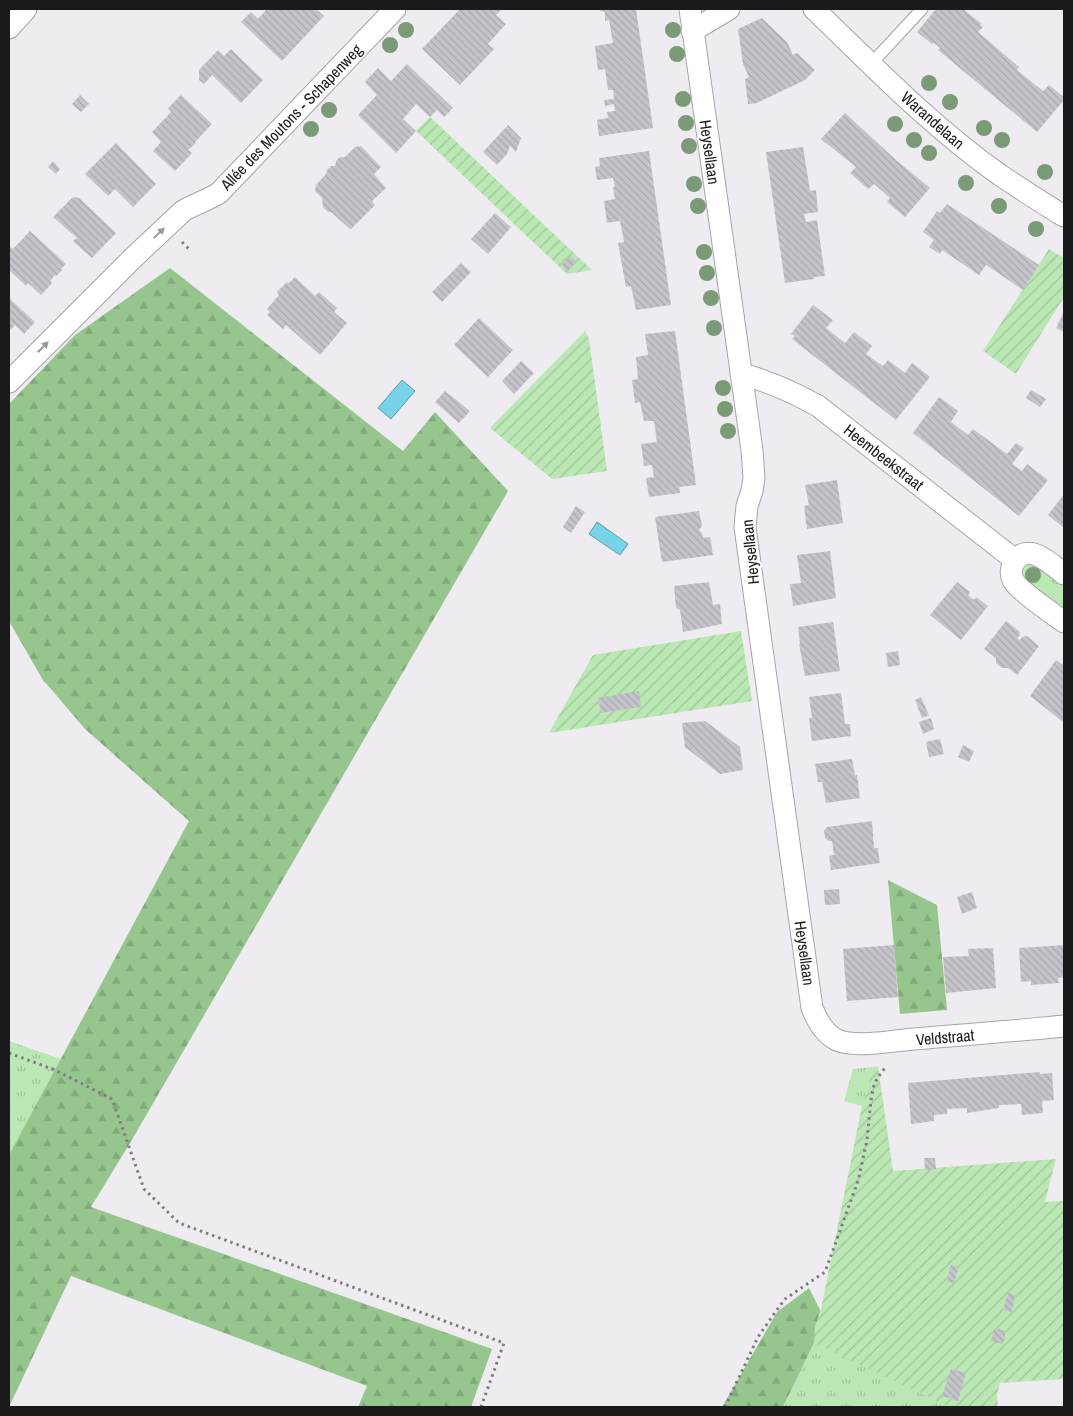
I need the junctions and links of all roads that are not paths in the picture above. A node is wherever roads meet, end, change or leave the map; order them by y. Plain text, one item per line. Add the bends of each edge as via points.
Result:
1 (26, 9) edge
2 (395, 9) edge
3 (690, 9) edge
4 (729, 9) edge
5 (814, 9) edge
6 (922, 9) edge
7 (9, 28) edge
8 (692, 32) junction
9 (871, 64) junction
10 (1064, 216) edge
11 (741, 374) junction
12 (9, 382) edge
13 (1015, 560) junction
14 (1064, 574) edge
15 (1064, 622) edge
16 (1064, 1026) edge
17 (827, 1033) joint

1 - 7 street
12 -> 2 street, Allée des Moutons - Schapenweg via 183,210 219,193
3 - 8 street, Heysellaan
4 - 8 street
5 - 9 street, Warandelaan
6 - 9 lane
8 - 11 street, Heysellaan
9 - 10 street, Warandelaan via 971,153
11 - 13 street, Heembeekstraat via 775,384 818,406
11 - 17 street, Heysellaan via 754,467 745,527 812,1008
13 - 14 street via 1023,554 1036,554
13 - 15 street via 1011,569 1014,581
16 - 17 street, Veldstraat via 860,1044 837,1040

